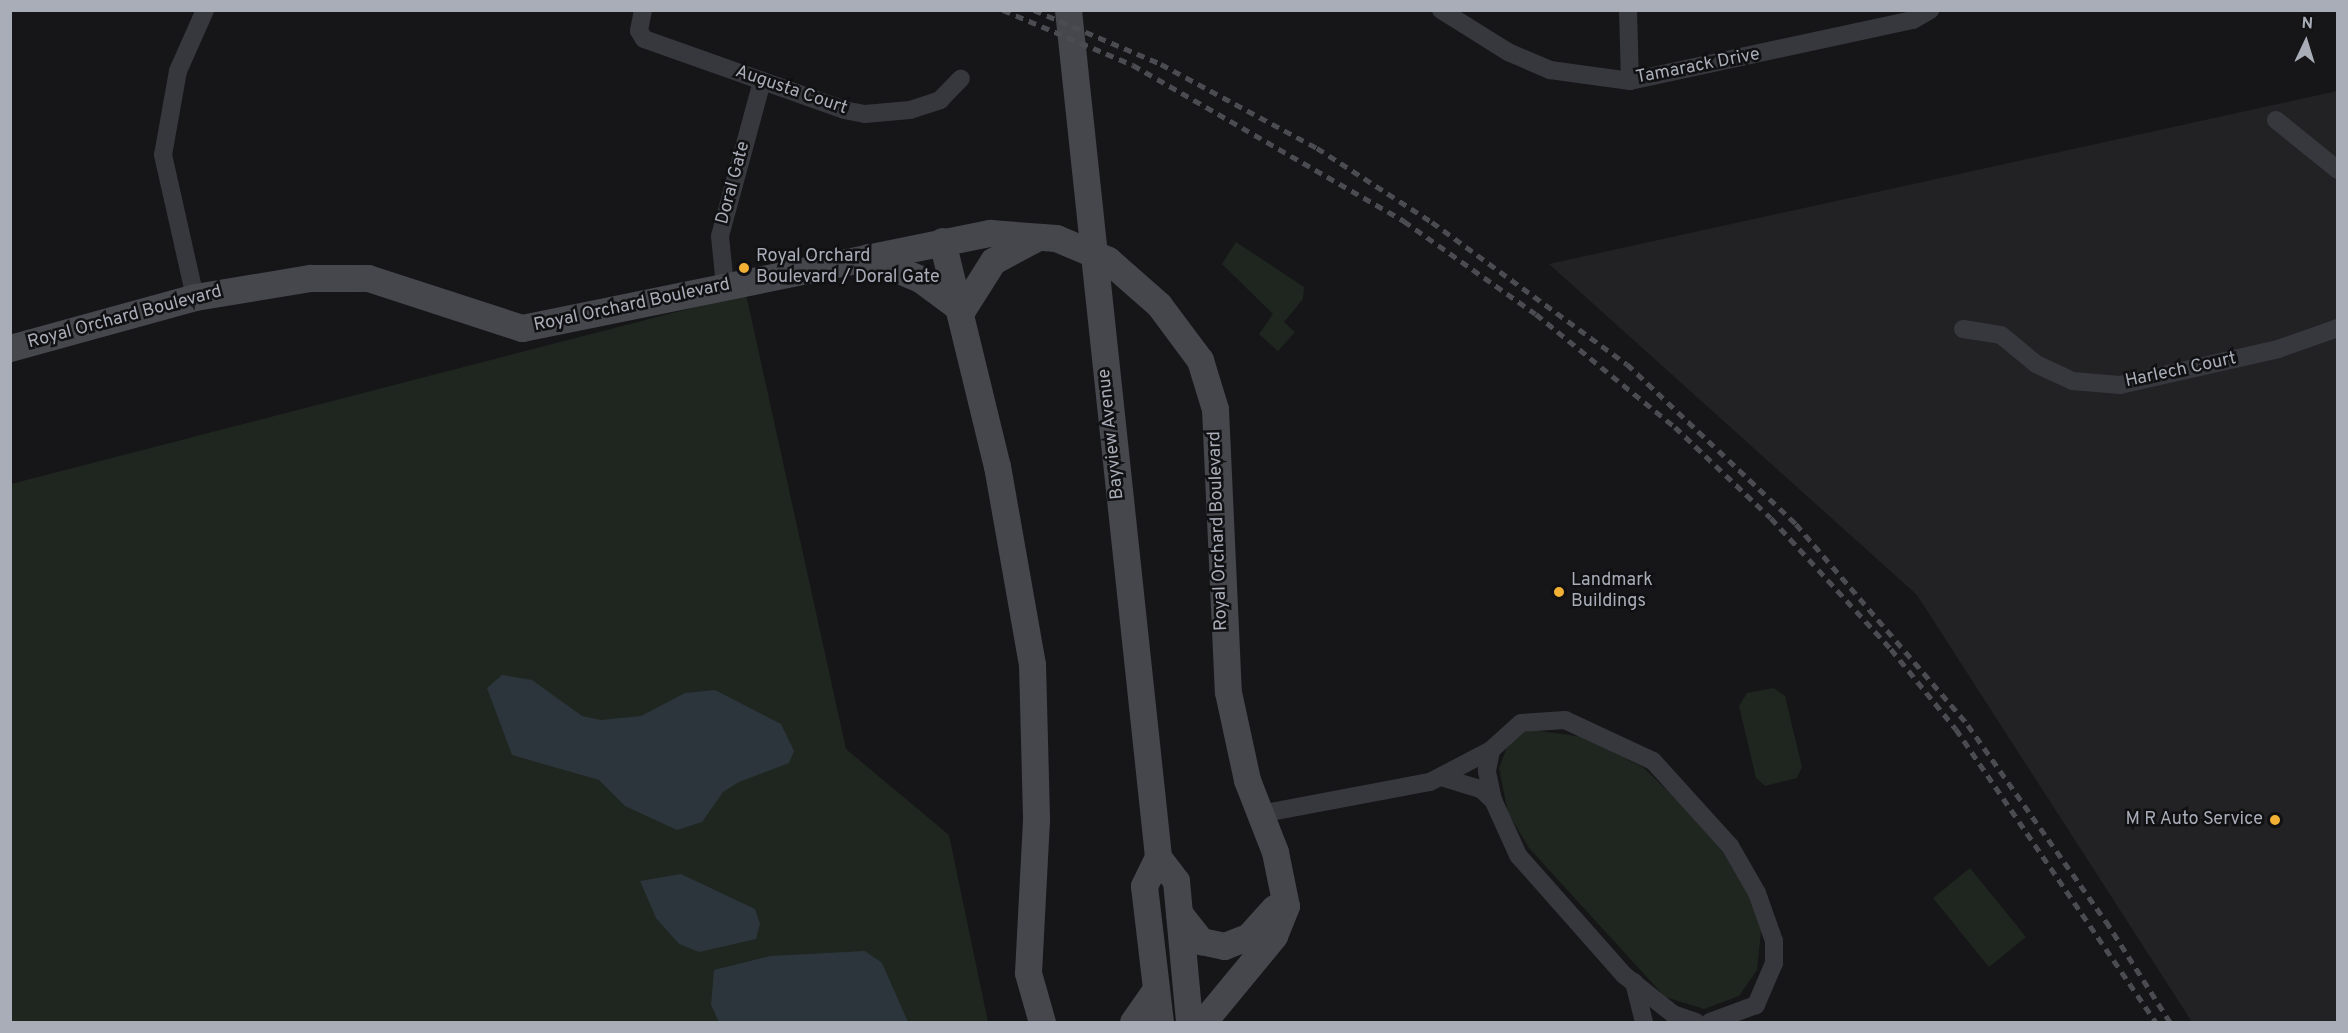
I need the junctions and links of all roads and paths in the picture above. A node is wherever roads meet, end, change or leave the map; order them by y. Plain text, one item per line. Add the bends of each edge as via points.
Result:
1 (205, 10) edge
2 (644, 10) edge
3 (1068, 10) edge
4 (1441, 10) edge
5 (1628, 10) edge
6 (1930, 10) edge
7 (961, 78) dead end
8 (762, 81) junction
9 (1630, 81) junction
10 (2276, 120) dead end
11 (2337, 170) edge
12 (1041, 236) junction
13 (942, 241) junction
14 (868, 257) junction
15 (724, 286) junction
16 (195, 297) junction
17 (962, 310) junction
18 (1963, 328) dead end
19 (2337, 328) edge
20 (10, 348) edge
21 (1491, 750) junction
22 (1444, 778) junction
23 (1493, 800) junction
24 (1260, 814) junction
25 (1158, 857) junction
26 (1284, 895) junction
27 (1179, 913) junction
28 (1634, 982) junction
29 (1156, 989) junction
30 (1044, 1022) edge
31 (1133, 1023) edge
32 (1160, 1023) edge
33 (1189, 1023) edge
34 (1203, 1023) edge
35 (1644, 1023) edge
36 (1696, 1023) edge
37 (1710, 1023) edge

1 - 16 street via 178,72 163,155
2 - 8 street, Augusta Court via 639,31 644,39
3 - 25 street, Bayview Avenue
4 - 9 street, Tamarack Drive via 1508,52 1550,70
5 - 9 street
6 - 9 street, Tamarack Drive via 1913,20
7 - 8 street, Augusta Court via 940,100 924,106 865,114
8 - 15 street, Doral Gate via 720,236
10 - 11 street
12 - 13 street, Royal Orchard Boulevard via 990,233
12 - 17 street via 993,261
12 - 24 street, Royal Orchard Boulevard via 1108,260 1160,305 1200,360 1216,419 1228,692 1247,780
13 - 14 street, Royal Orchard Boulevard
13 - 17 street
14 - 15 street, Royal Orchard Boulevard
14 - 17 street via 920,279
15 - 16 street, Royal Orchard Boulevard via 522,328 368,278 310,278
16 - 20 street, Royal Orchard Boulevard
17 - 30 street via 1032,664 1036,820 1028,973
18 - 19 street, Harlech Court via 2001,335 2036,363 2072,381 2120,385 2278,349
21 - 22 street
21 - 23 street via 1487,771
21 - 37 street via 1521,723 1565,720 1596,729 1653,760 1730,846 1757,893 1774,941 1774,963 1756,1005
22 - 23 street via 1481,789
22 - 24 street via 1357,800
23 - 28 street via 1518,855 1537,880
24 - 26 street, Royal Orchard Boulevard
25 - 27 street via 1176,881
25 - 29 street via 1144,886
26 - 27 street via 1259,928 1224,946 1201,941
26 - 34 street via 1285,915 1274,936
27 - 33 street
28 - 35 street
28 - 36 street via 1673,1014
29 - 31 street
29 - 32 street

